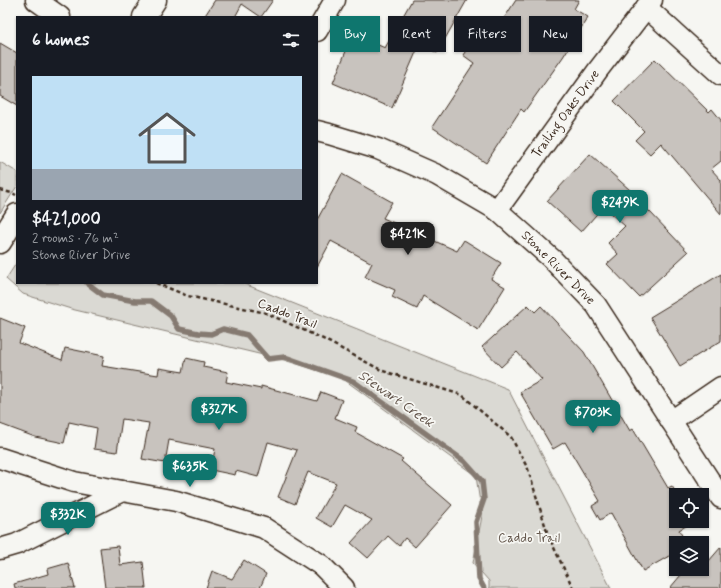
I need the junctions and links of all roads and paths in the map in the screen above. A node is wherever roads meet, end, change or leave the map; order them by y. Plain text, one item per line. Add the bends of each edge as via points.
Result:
1 (36, 0) edge
2 (155, 0) edge
3 (335, 0) edge
4 (649, 4) edge
5 (59, 16) edge
6 (145, 16) edge
7 (318, 29) edge
8 (721, 74) edge
9 (318, 131) edge
10 (0, 190) edge
11 (16, 195) edge
12 (497, 210) junction
13 (16, 216) edge
14 (0, 242) edge
15 (158, 284) edge
16 (721, 387) edge
17 (671, 421) junction
18 (0, 458) edge
19 (122, 491) junction
20 (721, 498) edge
21 (0, 549) edge
22 (344, 588) edge
23 (573, 588) edge

1 - 5 street
2 - 6 street
3 - 7 street
4 - 8 street
4 - 12 street, Trailing Oaks Drive
9 - 12 street, Stone River Drive via 378,148 437,175
10 - 11 path
12 - 17 street, Stone River Drive via 552,259 596,306
13 - 14 street
15 - 23 path, Caddo Trail via 188,296 266,313 323,339 383,371 462,395 510,437 528,469 548,535
16 - 17 street
17 - 20 street, Stone River Drive
18 - 19 street via 74,482
19 - 21 street via 17,544
19 - 22 street via 176,501 264,528 321,565

